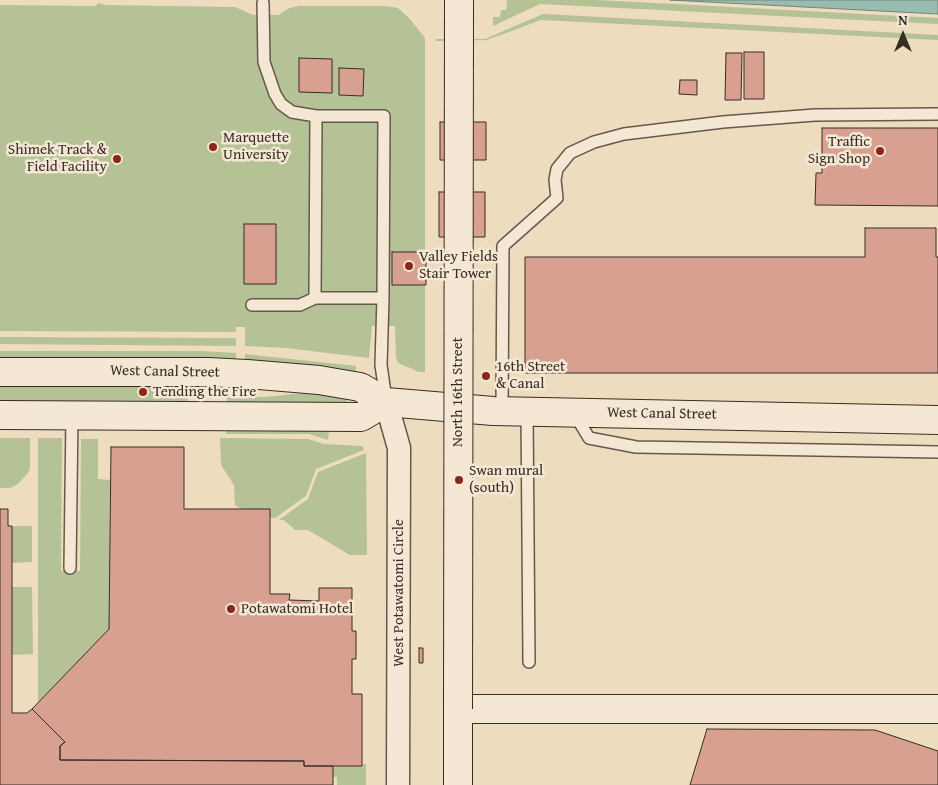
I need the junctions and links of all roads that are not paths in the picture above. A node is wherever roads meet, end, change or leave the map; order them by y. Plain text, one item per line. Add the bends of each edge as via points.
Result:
1 (459, 0) edge
2 (263, 3) dead end
3 (938, 114) edge
4 (316, 116) junction
5 (316, 298) junction
6 (383, 298) junction
7 (252, 305) dead end
8 (0, 372) edge
9 (386, 402) junction
10 (515, 411) junction
11 (573, 412) junction
12 (0, 415) edge
13 (72, 415) junction
14 (938, 420) edge
15 (938, 452) edge
16 (70, 568) dead end
17 (529, 662) dead end
18 (932, 707) edge
19 (458, 709) junction
20 (398, 785) edge
21 (458, 785) edge

1 - 19 street, North 16th Street, bridge
2 - 4 lane via 264,62 275,94 281,104 292,112
3 - 10 lane via 814,115 723,122 624,134 594,142 570,154 557,169 558,198 503,246
4 - 5 lane
4 - 6 lane via 384,116
5 - 6 lane
5 - 7 lane via 300,305
6 - 9 lane via 381,365
8 - 9 street, West Canal Street via 255,374 360,387
9 - 10 street, West Canal Street
9 - 13 street via 361,417
9 - 20 street, West Potawatomi Circle via 400,448
10 - 11 street, West Canal Street
10 - 17 lane
11 - 14 street, West Canal Street
11 - 15 lane via 589,438 636,448
12 - 13 street
13 - 16 lane
18 - 19 street
19 - 21 street, North 16th Street

